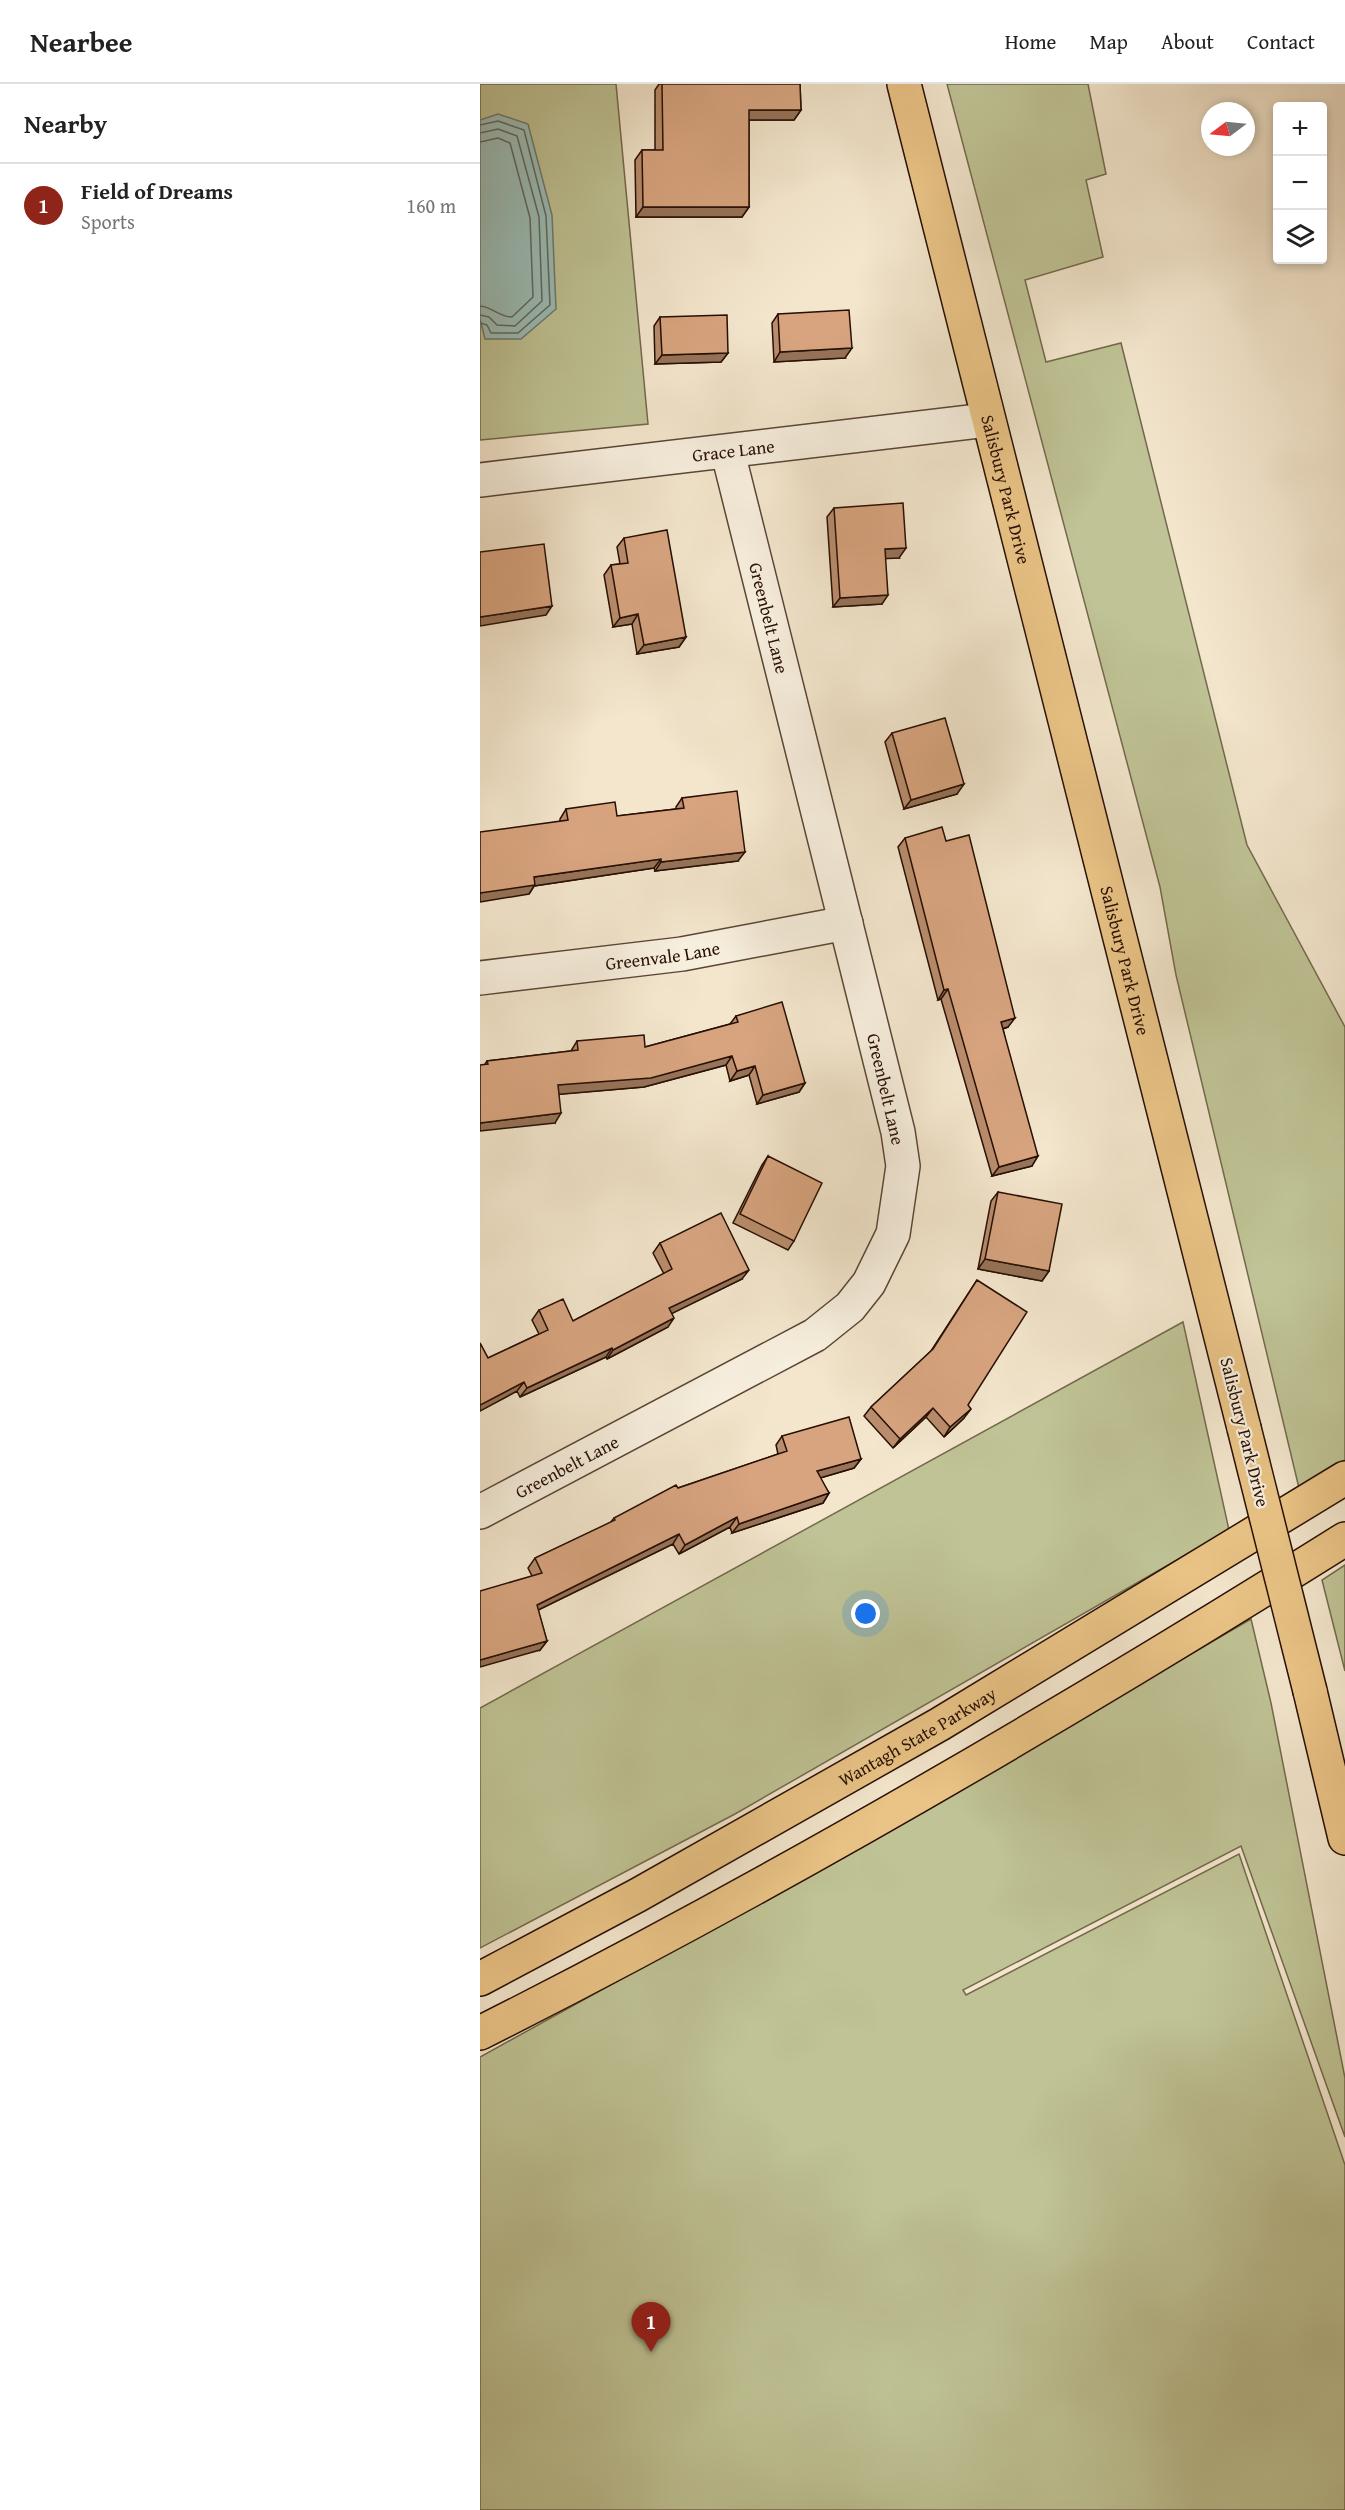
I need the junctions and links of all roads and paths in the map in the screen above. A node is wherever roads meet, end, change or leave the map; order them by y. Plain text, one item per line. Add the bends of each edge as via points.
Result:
1 (904, 84) edge
2 (987, 420) junction
3 (728, 453) junction
4 (480, 480) edge
5 (846, 923) junction
6 (480, 978) edge
7 (1345, 1478) edge
8 (480, 1512) edge
9 (1345, 1539) edge
10 (1345, 1838) edge
11 (480, 1979) edge
12 (480, 2033) edge

1 - 2 main road, Salisbury Park Drive
2 - 3 street, Grace Lane
2 - 10 main road, Salisbury Park Drive, bridge
3 - 4 street, Grace Lane
3 - 5 street, Greenbelt Lane
5 - 6 street, Greenvale Lane via 682,954
5 - 8 street, Greenbelt Lane via 898,1131 903,1166 893,1233 869,1283 850,1306 815,1335
7 - 11 main road, Wantagh State Parkway via 940,1724 639,1895
9 - 12 main road via 1173,1645 797,1865

